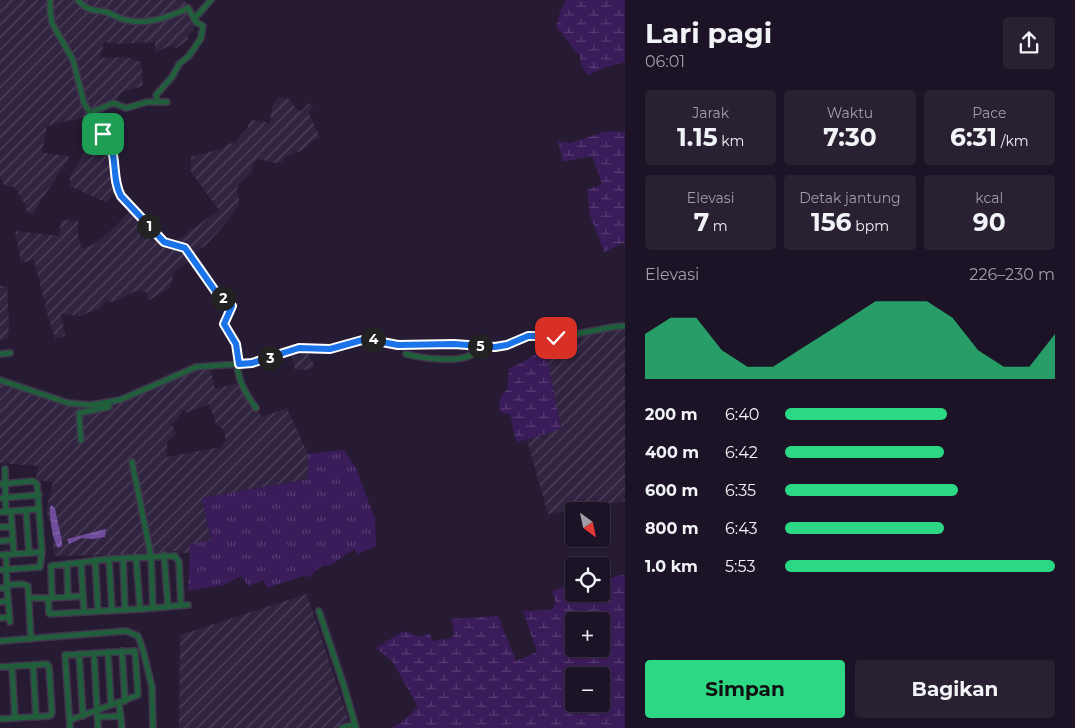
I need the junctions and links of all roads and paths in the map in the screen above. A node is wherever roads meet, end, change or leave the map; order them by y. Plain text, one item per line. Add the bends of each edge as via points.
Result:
1 (50, 0) edge
2 (78, 0) edge
3 (211, 0) edge
4 (194, 19) junction
5 (158, 102) junction
6 (167, 102) dead end
7 (90, 113) junction
8 (625, 326) edge
9 (474, 346) junction
10 (10, 353) dead end
11 (0, 354) edge
12 (406, 354) dead end
13 (238, 365) junction
14 (0, 380) edge
15 (109, 407) dead end
16 (256, 408) dead end
17 (81, 440) dead end
18 (132, 462) dead end
19 (5, 469) dead end
20 (2, 483) edge
21 (38, 495) junction
22 (3, 498) edge
23 (39, 509) junction
24 (26, 511) junction
25 (6, 512) edge
26 (0, 527) edge
27 (12, 527) junction
28 (13, 540) junction
29 (0, 541) edge
30 (42, 552) junction
31 (28, 553) junction
32 (3, 554) edge
33 (14, 554) junction
34 (151, 556) junction
35 (164, 556) junction
36 (136, 557) junction
37 (123, 558) junction
38 (109, 559) junction
39 (95, 560) junction
40 (81, 562) junction
41 (67, 564) junction
42 (3, 570) edge
43 (7, 586) junction
44 (0, 588) edge
45 (83, 596) junction
46 (68, 597) junction
47 (29, 598) junction
48 (50, 598) junction
49 (8, 601) junction
50 (0, 602) edge
51 (188, 605) dead end
52 (181, 606) junction
53 (168, 607) junction
54 (153, 608) junction
55 (140, 609) junction
56 (125, 610) junction
57 (98, 611) junction
58 (112, 611) junction
59 (319, 611) dead end
60 (84, 612) junction
61 (0, 618) edge
62 (31, 639) junction
63 (0, 641) edge
64 (122, 650) junction
65 (108, 652) junction
66 (94, 653) junction
67 (79, 654) junction
68 (33, 665) junction
69 (12, 666) junction
70 (0, 667) edge
71 (122, 702) junction
72 (111, 705) junction
73 (97, 710) junction
74 (83, 716) junction
75 (121, 716) junction
76 (36, 717) junction
77 (98, 717) junction
78 (15, 718) junction
79 (0, 719) edge
80 (70, 720) junction
81 (356, 726) edge
82 (70, 728) edge
83 (98, 728) edge
84 (122, 728) edge
85 (153, 728) edge
86 (342, 728) edge

1 - 7 street via 52,24 73,60 84,103
2 - 4 street via 87,9 108,12 121,19 155,21 188,8
3 - 4 street
4 - 5 street via 203,26 201,38 156,95
5 - 6 street
5 - 7 street via 126,108 113,103
7 - 13 street via 112,149 121,196 164,242 185,248 218,295 232,306 224,324 236,344
8 - 9 street via 549,339 528,336 502,346
9 - 12 street via 470,355 460,359 421,358
9 - 13 street via 398,345 366,339 330,349 299,348
10 - 11 street
13 - 14 street via 196,368 120,400 91,405 68,403
13 - 16 street via 240,382
15 - 17 street via 79,413
18 - 34 street
19 - 20 street
20 - 21 street via 34,482
20 - 22 street
21 - 22 street
21 - 23 street
22 - 25 street
23 - 24 street
23 - 30 street
24 - 25 street
24 - 31 street
25 - 27 street
26 - 27 street
27 - 28 street
28 - 29 street
28 - 33 street
30 - 31 street
30 - 42 street via 40,567
31 - 33 street
32 - 33 street
32 - 42 street
34 - 35 street
34 - 36 street
34 - 54 street
35 - 52 street via 176,556 178,560
35 - 53 street
36 - 37 street
36 - 55 street
37 - 38 street
37 - 56 street
38 - 39 street
38 - 58 street
39 - 40 street
39 - 57 street
40 - 41 street
40 - 45 street
41 - 46 street
41 - 48 street via 51,566
42 - 43 street
43 - 44 street
43 - 47 street via 27,586
43 - 49 street
45 - 46 street
45 - 60 street
46 - 48 street
47 - 48 street
47 - 62 street
48 - 60 street via 50,614
49 - 50 street
49 - 61 street via 9,620
51 - 52 street
52 - 53 street
53 - 54 street
54 - 55 street
55 - 56 street
56 - 58 street
57 - 58 street
57 - 60 street
59 - 81 street
62 - 63 street
62 - 85 street via 126,631 135,634 141,643 151,678
64 - 65 street
64 - 71 street
64 - 71 street via 136,652 139,691
65 - 66 street
65 - 72 street
66 - 67 street
66 - 73 street
67 - 74 street
67 - 80 street via 65,655
68 - 69 street
68 - 76 street
68 - 76 street via 49,666 52,712 50,716
69 - 70 street
69 - 78 street
71 - 72 street
71 - 75 street
72 - 73 street
73 - 74 street
73 - 77 street
74 - 80 street
75 - 77 street
75 - 84 street
76 - 78 street
77 - 83 street
78 - 79 street
80 - 82 street
81 - 86 street

